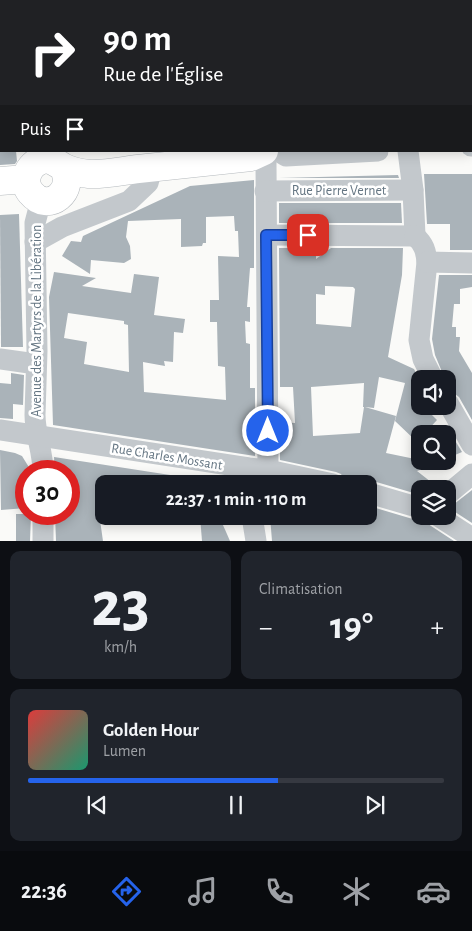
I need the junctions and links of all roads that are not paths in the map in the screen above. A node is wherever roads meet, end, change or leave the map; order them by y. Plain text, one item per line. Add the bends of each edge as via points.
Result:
1 (264, 152) edge
2 (280, 152) edge
3 (360, 152) edge
4 (408, 152) edge
5 (155, 162) edge
6 (46, 175) edge
7 (413, 190) junction
8 (265, 191) junction
9 (266, 235) junction
10 (416, 236) junction
11 (35, 242) junction
12 (427, 262) junction
13 (472, 263) edge
14 (0, 359) edge
15 (36, 364) junction
16 (428, 370) edge
17 (455, 415) edge
18 (0, 430) edge
19 (38, 436) junction
20 (472, 445) edge
21 (42, 460) edge
22 (256, 474) edge
23 (472, 474) edge
24 (456, 487) edge
25 (377, 496) edge
26 (411, 506) edge
27 (43, 525) edge
28 (253, 525) edge
29 (452, 525) edge
30 (472, 538) edge
31 (43, 541) edge
32 (256, 541) edge

1 - 5 main road via 251,157
1 - 8 street
2 - 3 street via 286,156
4 - 7 street
5 - 6 main road
5 - 11 street via 148,183 129,201 62,227
6 - 11 street, Avenue des Martyrs de la Libération via 35,223
7 - 8 street, Rue Pierre Vernet
7 - 10 street
8 - 9 street
9 - 10 street
9 - 22 street
10 - 12 street via 426,251
11 - 15 street, Avenue des Martyrs de la Libération
12 - 13 street
12 - 16 street via 418,340
14 - 15 street
15 - 19 street, Avenue des Martyrs de la Libération via 35,425
17 - 20 street
18 - 19 street, Rue Charles Mossant
19 - 21 street, Avenue des Martyrs de la Libération
19 - 22 street, Rue Charles Mossant
23 - 24 street
25 - 26 street
27 - 31 street
28 - 32 street
29 - 30 street

